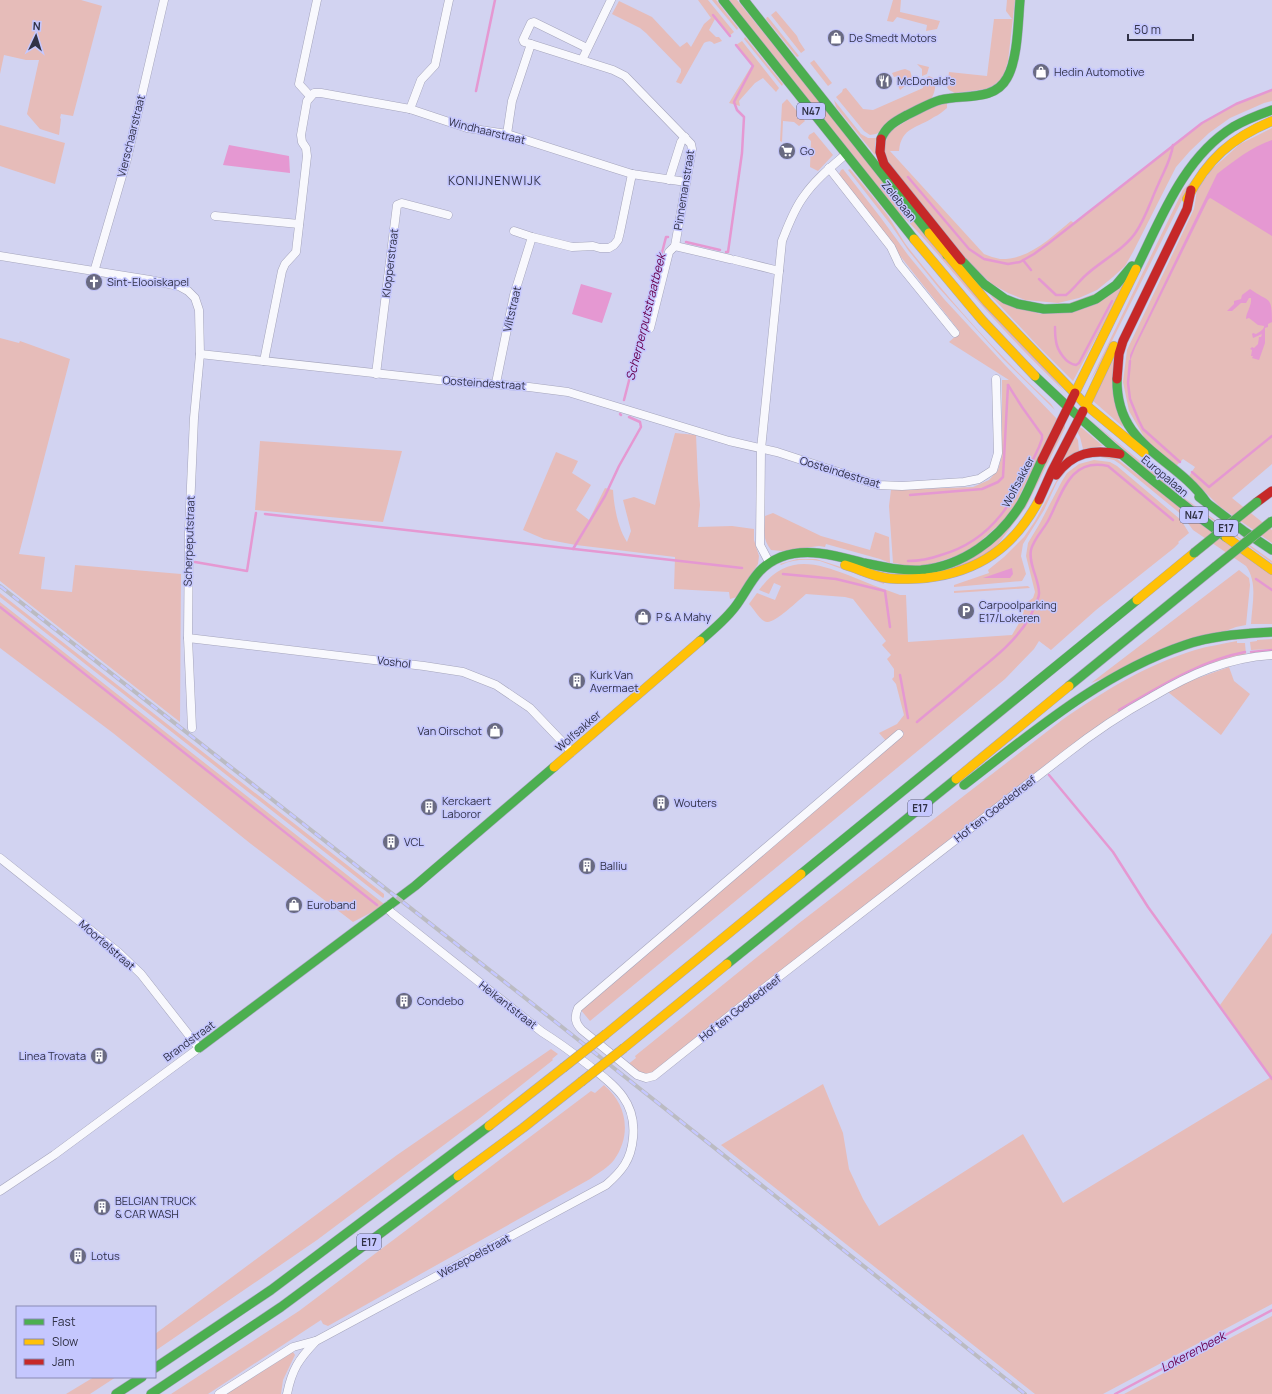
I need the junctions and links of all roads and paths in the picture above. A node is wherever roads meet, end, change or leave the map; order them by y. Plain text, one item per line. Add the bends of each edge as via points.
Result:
1 (164, 0) edge
2 (317, 0) edge
3 (449, 0) edge
4 (611, 0) edge
5 (723, 0) edge
6 (744, 0) edge
7 (1020, 0) edge
8 (532, 44) junction
9 (587, 48) junction
10 (582, 60) junction
11 (310, 96) junction
12 (410, 109) junction
13 (1272, 110) edge
14 (1272, 121) edge
15 (507, 134) junction
16 (684, 137) junction
17 (846, 154) junction
18 (1197, 157) junction
19 (829, 168) junction
20 (632, 174) junction
21 (669, 180) junction
22 (686, 182) junction
23 (1191, 190) junction
24 (448, 215) dead end
25 (215, 216) dead end
26 (299, 224) junction
27 (514, 231) dead end
28 (532, 237) junction
29 (675, 246) junction
30 (947, 255) junction
31 (0, 256) edge
32 (962, 261) junction
33 (94, 272) junction
34 (779, 272) junction
35 (650, 328) dead end
36 (955, 333) dead end
37 (200, 354) junction
38 (264, 361) junction
39 (376, 374) junction
40 (996, 379) dead end
41 (496, 383) junction
42 (1075, 393) junction
43 (1086, 405) junction
44 (1068, 408) junction
45 (1079, 418) junction
46 (762, 449) junction
47 (1120, 454) junction
48 (1272, 491) edge
49 (1207, 503) junction
50 (1272, 521) edge
51 (1011, 541) junction
52 (1272, 550) edge
53 (816, 553) junction
54 (769, 562) junction
55 (1272, 570) edge
56 (1272, 632) edge
57 (188, 638) junction
58 (1272, 655) edge
59 (192, 728) dead end
60 (899, 734) dead end
61 (572, 752) junction
62 (919, 809) junction
63 (0, 858) edge
64 (389, 905) junction
65 (199, 1048) junction
66 (628, 1104) joint
67 (0, 1192) edge
68 (316, 1341) junction
69 (156, 1367) edge
70 (140, 1378) edge
71 (116, 1394) edge
72 (151, 1394) edge
73 (218, 1394) edge
74 (287, 1394) edge

1 - 33 street, Vierschaarstraat via 127,159
2 - 11 street via 299,84
3 - 12 street via 435,65 421,80
4 - 9 street
5 - 17 main road, Zelebaan / N47
6 - 30 main road, Zelebaan / N47
7 - 32 main road via 1012,67 1005,82 984,95 942,99 891,124 882,136 881,157 889,170
8 - 9 street via 523,40 531,23 534,22
8 - 10 street, Pinnemanstraat
8 - 15 street via 512,101
9 - 10 street
10 - 16 street, Pinnemanstraat via 625,76
11 - 12 street, Windhaarstraat via 321,93
11 - 26 street via 301,135 307,156
12 - 15 street, Windhaarstraat via 467,128
13 - 18 main road via 1229,130
14 - 23 main road via 1257,126 1228,144 1206,166
15 - 20 street, Windhaarstraat
16 - 21 street, Pinnemanstraat
16 - 22 street, Pinnemanstraat via 692,149
17 - 19 street
17 - 44 main road, Zelebaan / N47 via 899,222 980,317
18 - 32 main road via 1189,162 1173,185 1132,266 1121,279 1085,304 1061,309 1027,308 994,292
18 - 42 main road, Wolfsakker via 1170,201
19 - 34 street via 804,196 790,220 782,241
19 - 36 street via 891,247 899,264
20 - 21 street, Windhaarstraat
20 - 28 street via 618,240 614,245 609,248 572,247
21 - 22 street, Windhaarstraat
22 - 29 street, Pinnemanstraat
23 - 43 main road, Wolfsakker
23 - 49 main road via 1187,209 1123,341 1118,358 1116,391 1123,415 1136,435 1149,449 1195,486
24 - 39 street, Klopperstraat via 402,203 396,205
25 - 26 street
26 - 38 street via 296,252 282,271
27 - 28 street
28 - 41 street, Viltstraat via 514,295
29 - 34 street, Pinnemanstraat
29 - 35 street, Pinnemanstraat via 669,252
30 - 32 main road
30 - 42 main road, Zelebaan / N47 via 987,302
31 - 33 street, Scherpeputstraat
33 - 37 street, Scherpeputstraat via 150,280 179,286 188,291 195,298 200,310
34 - 46 street
37 - 38 street, Oosteindestraat
37 - 57 street, Scherpeputstraat via 189,523
38 - 39 street, Oosteindestraat
39 - 41 street, Oosteindestraat
40 - 46 street, Oosteindestraat via 998,453 993,470 979,479 925,486 878,485
41 - 46 street, Oosteindestraat via 568,392
42 - 43 main road, Europalaan / N47
42 - 44 main road, Wolfsakker
43 - 45 main road, Wolfsakker
43 - 49 main road, Europalaan / N47
44 - 45 main road, Europalaan / N47
44 - 53 main road, Wolfsakker via 1022,503 1003,529 982,548 954,562 910,570 889,569
45 - 47 main road, Europalaan / N47
45 - 51 main road, Wolfsakker via 1027,521
46 - 54 street via 760,545
47 - 51 main road, Wolfsakker via 1108,451 1089,452 1077,455 1066,462 1055,476 1032,521
47 - 55 main road, Europalaan / N47 via 1192,513
48 - 69 main road, E17, bridge via 504,1115 271,1290
49 - 52 main road, Europalaan / N47
50 - 62 main road, E17, bridge
51 - 53 main road, Wolfsakker via 996,554 973,567 940,577 910,579 876,575
53 - 54 main road, Wolfsakker via 797,553
54 - 61 main road, Wolfsakker via 713,630
56 - 62 main road via 1241,633 1203,640 1164,653 1127,670 1063,711 952,794
57 - 59 street, Scherpeputstraat
57 - 61 street, Voshol via 463,672 496,685 530,708
58 - 60 street, Hof ten Goededreef via 1234,660 1203,670 1114,719 1059,759 654,1076 646,1078 637,1075 576,1024 578,1008
61 - 64 main road, Wolfsakker via 415,886
62 - 72 main road, E17, bridge via 523,1128 281,1307
63 - 65 street, Moortelstraat via 118,952 140,974
64 - 65 main road, Brandstraat
64 - 66 street, Heikantstraat via 392,913 542,1032 609,1081
65 - 67 street, Brandstraat
66 - 68 street, Wezepoelstraat via 634,1127 632,1150 625,1165 606,1185
68 - 73 street via 293,1347
68 - 74 street, Wezepoelstraat via 301,1357 290,1379
70 - 71 main road

